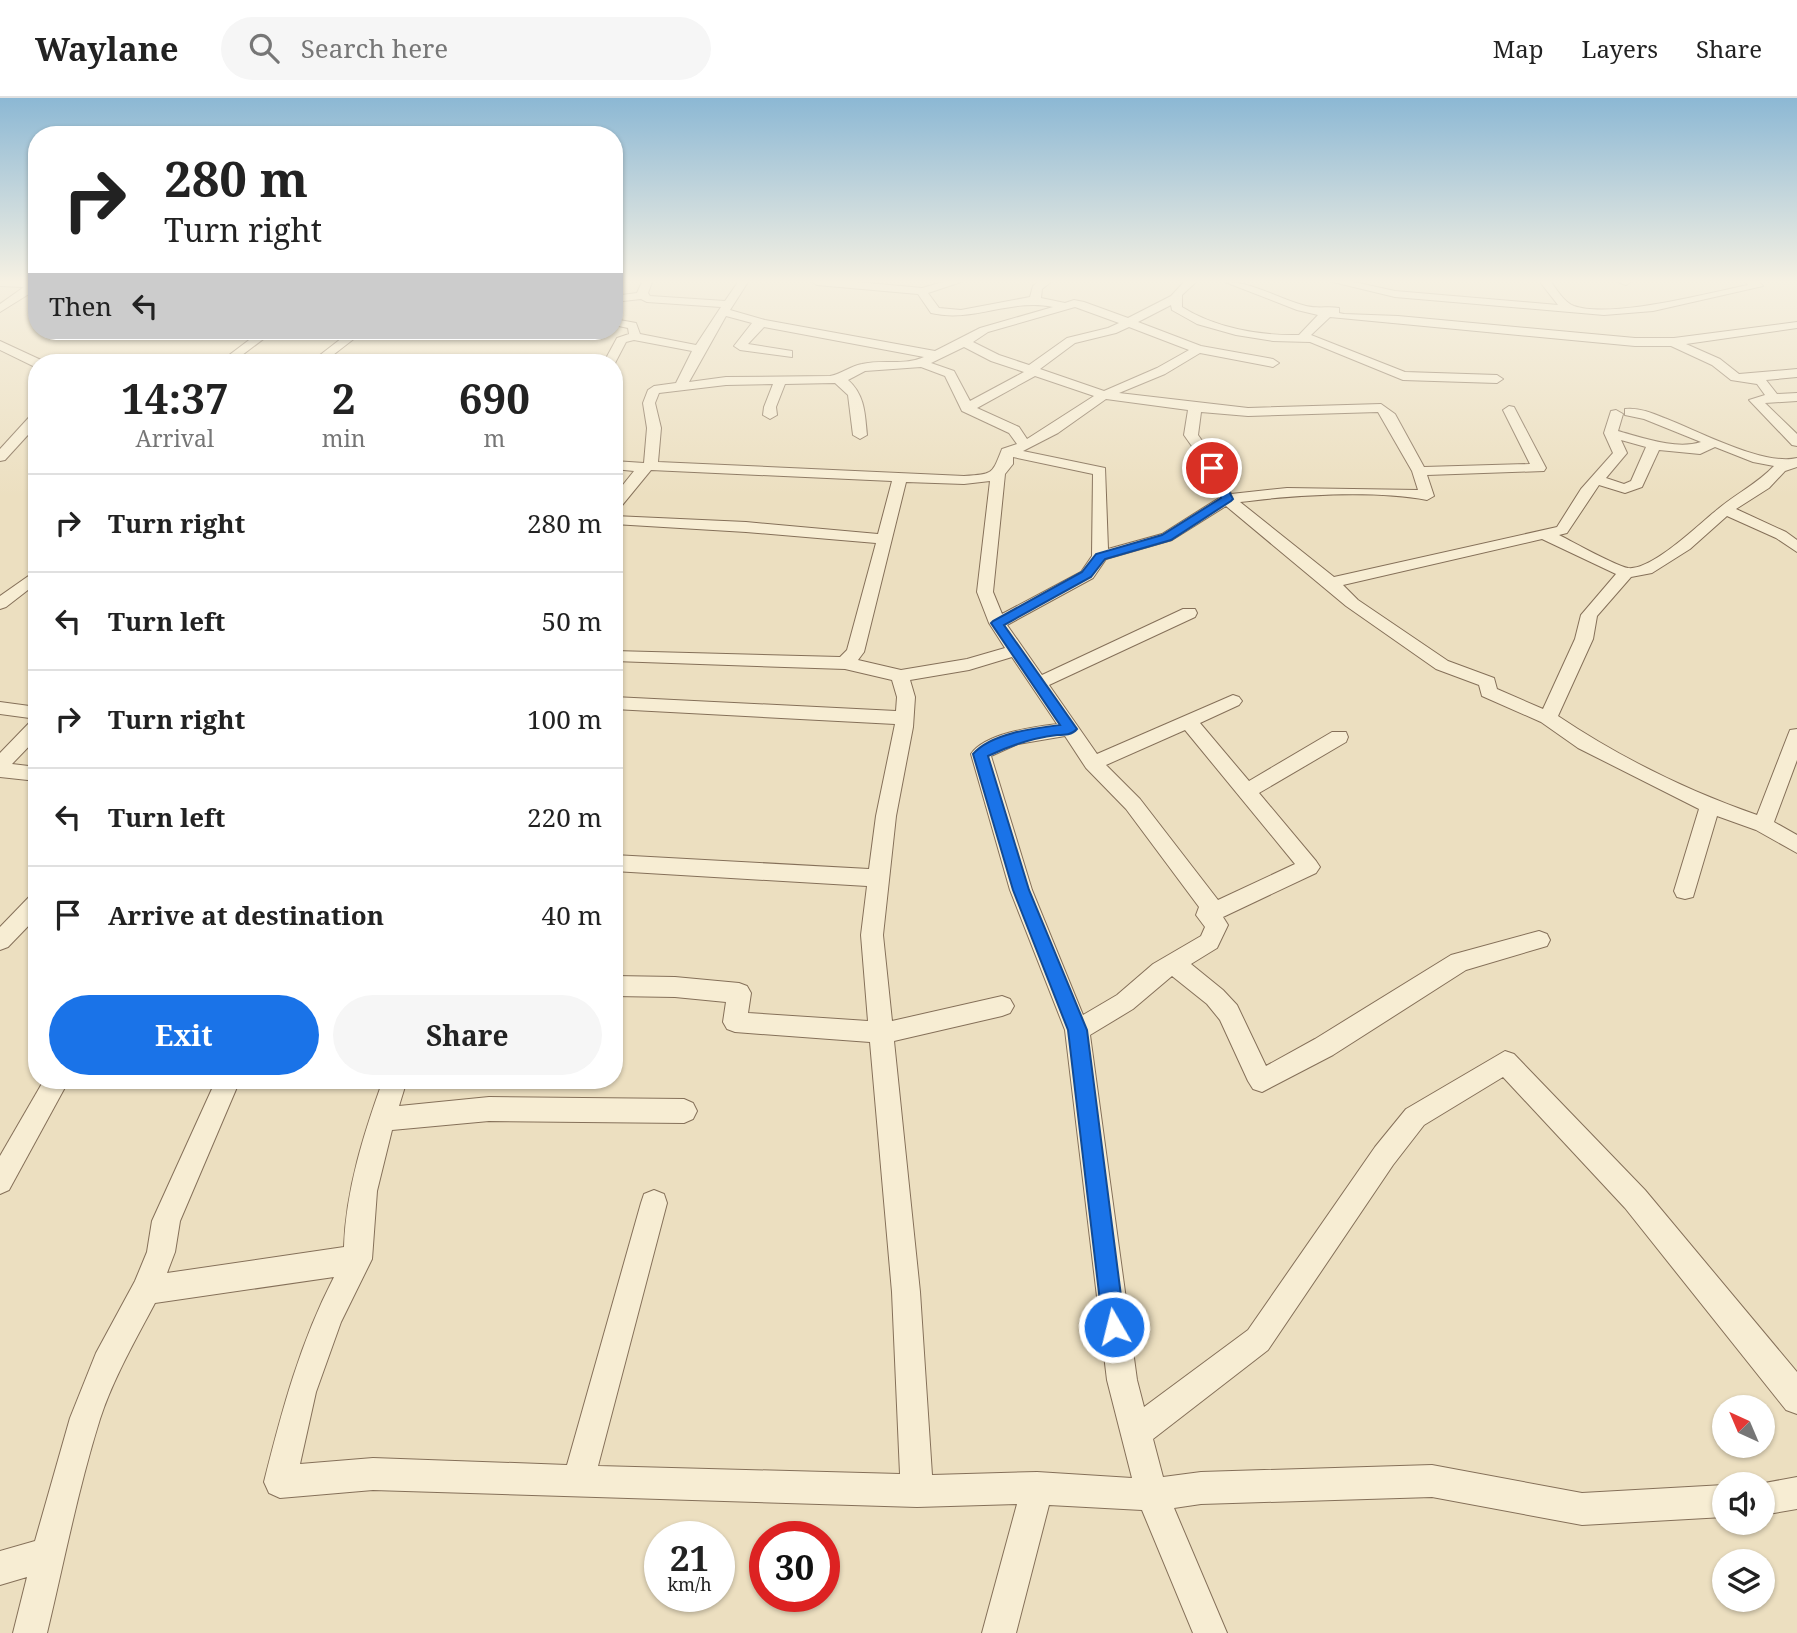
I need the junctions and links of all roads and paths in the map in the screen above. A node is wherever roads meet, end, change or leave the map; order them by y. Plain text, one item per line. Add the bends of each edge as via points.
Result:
1 (697, 354) edge
2 (785, 354) edge
3 (788, 354) dead end
4 (928, 354) edge
5 (938, 354) edge
6 (987, 354) edge
7 (1053, 354) edge
8 (1190, 354) edge
9 (1223, 354) edge
10 (1348, 354) edge
11 (1698, 354) edge
12 (935, 355) junction
13 (920, 363) junction
14 (1273, 363) dead end
15 (1032, 369) junction
16 (1797, 373) edge
17 (1745, 378) junction
18 (837, 379) junction
19 (1497, 379) dead end
20 (780, 382) junction
21 (681, 386) junction
22 (1104, 395) junction
23 (1797, 397) edge
24 (1773, 398) junction
25 (967, 408) junction
26 (1199, 408) junction
27 (1509, 410) dead end
28 (770, 415) dead end
29 (28, 427) edge
30 (1611, 433) junction
31 (860, 435) dead end
32 (1797, 442) edge
33 (1716, 443) junction
34 (1654, 445) junction
35 (1025, 446) junction
36 (1006, 452) junction
37 (0, 457) edge
38 (1792, 463) edge
39 (623, 465) edge
40 (648, 466) junction
41 (1419, 471) junction
42 (998, 473) junction
43 (900, 479) junction
44 (1597, 480) junction
45 (623, 495) edge
46 (1227, 499) junction
47 (1725, 510) junction
48 (623, 520) edge
49 (1545, 534) junction
50 (882, 539) junction
51 (1797, 547) edge
52 (1100, 556) junction
53 (1626, 573) junction
54 (28, 582) edge
55 (1331, 583) junction
56 (0, 604) edge
57 (1189, 613) dead end
58 (997, 623) junction
59 (1016, 650) junction
60 (623, 656) edge
61 (845, 663) junction
62 (899, 676) junction
63 (1040, 683) junction
64 (1233, 701) dead end
65 (623, 704) edge
66 (0, 708) edge
67 (28, 712) edge
68 (904, 718) junction
69 (1548, 718) junction
70 (1189, 722) junction
71 (1070, 729) junction
72 (1797, 735) edge
73 (28, 736) edge
74 (1339, 737) dead end
75 (1093, 763) junction
76 (0, 768) edge
77 (28, 773) edge
78 (1248, 791) junction
79 (1710, 806) junction
80 (1763, 825) junction
81 (1797, 845) edge
82 (623, 864) edge
83 (879, 878) junction
84 (1685, 891) dead end
85 (28, 912) edge
86 (1208, 915) junction
87 (1539, 940) dead end
88 (0, 941) edge
89 (1174, 964) junction
90 (623, 985) edge
91 (1002, 1006) dead end
92 (1077, 1030) junction
93 (883, 1033) junction
94 (52, 1089) edge
95 (224, 1089) edge
96 (392, 1089) edge
97 (684, 1111) dead end
98 (381, 1119) junction
99 (0, 1181) edge
100 (654, 1203) dead end
101 (358, 1259) junction
102 (146, 1290) junction
103 (1797, 1399) edge
104 (1136, 1433) junction
105 (578, 1482) junction
106 (1037, 1488) junction
107 (917, 1491) junction
108 (1797, 1493) edge
109 (1153, 1495) junction
110 (1775, 1497) edge
111 (1712, 1503) edge
112 (48, 1554) junction
113 (0, 1568) edge
114 (30, 1633) edge
115 (999, 1633) edge
116 (1210, 1633) edge

1 - 21 street
2 - 3 street
4 - 12 street
5 - 12 street
6 - 15 street
7 - 15 street
8 - 22 street
9 - 14 street
10 - 19 street via 1403,376
11 - 17 street via 1735,377
12 - 13 street
13 - 18 street via 863,367
13 - 25 street via 950,374
15 - 22 street
15 - 25 street
16 - 17 street
17 - 24 street via 1761,381
18 - 20 street
18 - 31 street via 856,396
20 - 21 street via 737,380
20 - 28 street
21 - 40 street via 651,393 654,428
22 - 26 street
22 - 35 street
23 - 24 street
24 - 32 street via 1755,400
25 - 35 street via 1014,430
26 - 41 street via 1248,412 1381,408
26 - 46 street via 1194,411 1191,435
27 - 41 street via 1539,468
29 - 37 street
30 - 33 street via 1623,413 1648,416
30 - 34 street
30 - 44 street via 1620,453
33 - 34 street via 1700,446 1700,450
33 - 38 street via 1758,459
34 - 44 street via 1637,484 1625,489
35 - 36 street
36 - 42 street via 1006,464
36 - 52 street via 1100,471
38 - 47 street via 1780,468 1754,494
39 - 40 street
40 - 43 street
40 - 45 street
41 - 46 street via 1427,496 1287,492
42 - 43 street via 983,479
42 - 58 street via 985,592
43 - 50 street
44 - 49 street via 1562,530
46 - 52 street via 1167,537
46 - 55 street
47 - 51 street via 1782,535
47 - 53 street via 1685,546 1646,570
48 - 50 street
49 - 53 street
49 - 55 street
50 - 61 street via 855,652
52 - 58 street via 1087,575
53 - 69 street via 1589,615 1584,639
54 - 56 street
55 - 69 street via 1352,603 1442,665 1488,682 1488,692
57 - 63 street
58 - 59 street
59 - 62 street
59 - 63 street
60 - 61 street
61 - 62 street
62 - 68 street via 904,685
63 - 71 street
64 - 70 street
65 - 68 street
66 - 67 street
68 - 83 street
69 - 79 street via 1585,743
70 - 75 street
70 - 78 street
71 - 75 street
71 - 92 street via 1038,733 981,754 1021,890
72 - 80 street
73 - 76 street
74 - 78 street
75 - 86 street via 1133,804 1210,906
76 - 77 street
78 - 86 street via 1309,867
79 - 80 street
79 - 84 street
80 - 81 street
82 - 83 street
83 - 93 street via 872,935
85 - 88 street
86 - 89 street via 1216,925 1209,942
87 - 89 street via 1458,962 1262,1081 1220,1001
89 - 92 street via 1125,1002
90 - 93 street via 739,993 735,1022
91 - 93 street
92 - 104 street via 1122,1380
93 - 107 street via 906,1292
94 - 99 street
95 - 102 street via 166,1221 161,1252
96 - 98 street
97 - 98 street via 489,1109
98 - 101 street via 358,1224
100 - 105 street
101 - 102 street
101 - 105 street via 329,1316 301,1392 280,1482 373,1474
102 - 112 street via 85,1418
103 - 104 street via 1636,1199 1504,1062 1415,1118 1258,1340
104 - 109 street
105 - 107 street
106 - 107 street
106 - 109 street
106 - 115 street
108 - 110 street
109 - 111 street via 1201,1488 1432,1481 1581,1509
109 - 116 street
112 - 113 street
112 - 114 street

